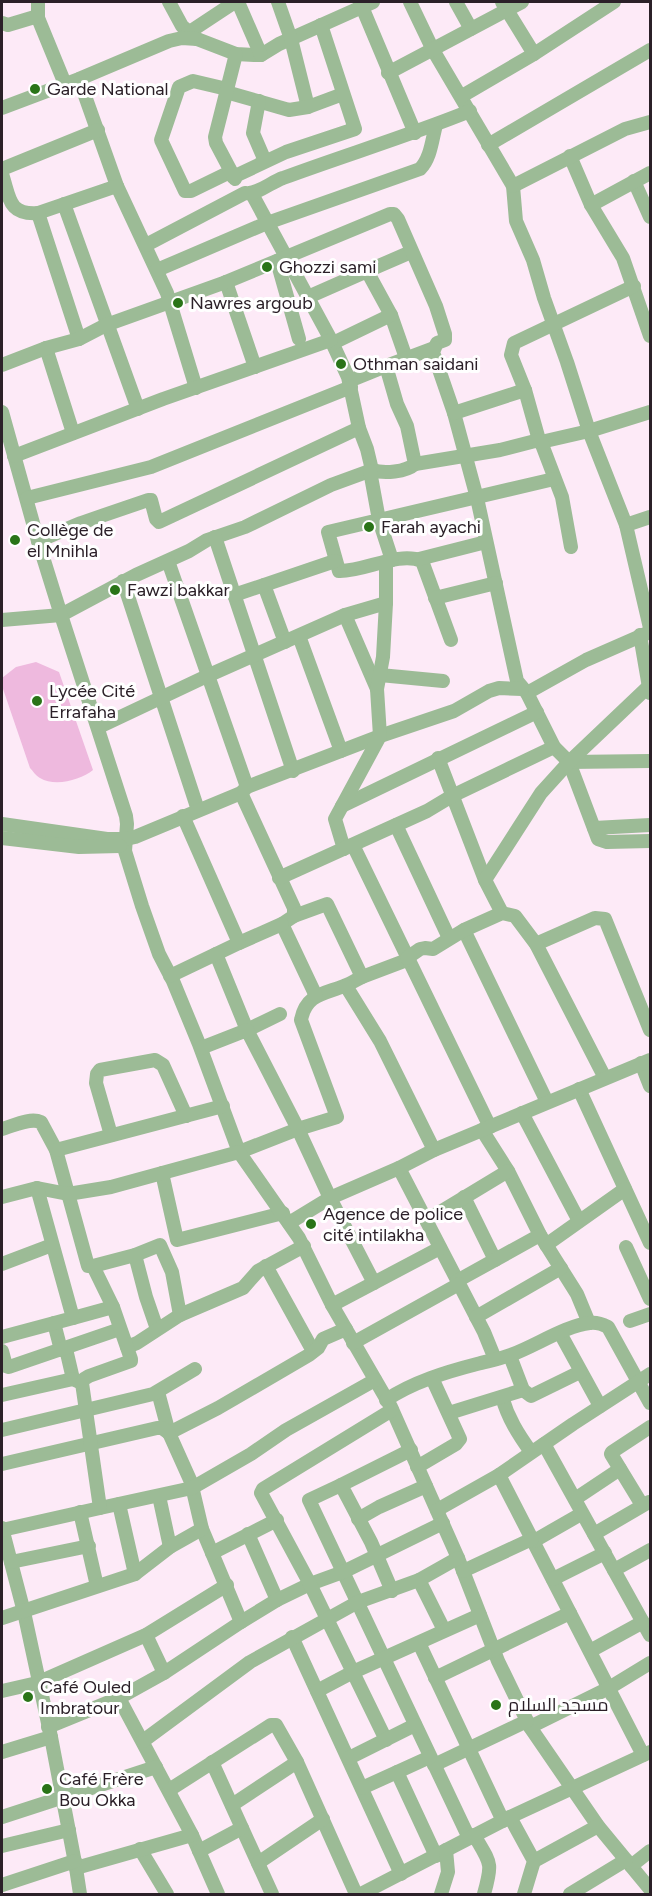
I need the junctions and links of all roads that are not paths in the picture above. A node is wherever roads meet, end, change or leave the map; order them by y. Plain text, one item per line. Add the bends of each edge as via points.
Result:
1 (38, 2) edge
2 (169, 2) edge
3 (237, 2) edge
4 (410, 2) edge
5 (456, 2) edge
6 (522, 2) edge
7 (281, 3) edge
8 (365, 3) edge
9 (604, 4) edge
10 (505, 6) edge
11 (38, 16) junction
12 (2, 23) edge
13 (321, 26) junction
14 (471, 29) junction
15 (193, 36) junction
16 (291, 39) junction
17 (433, 50) junction
18 (651, 50) edge
19 (236, 54) junction
20 (534, 54) junction
21 (261, 55) junction
22 (388, 73) junction
23 (80, 79) junction
24 (65, 84) junction
25 (227, 91) junction
26 (343, 94) junction
27 (462, 96) junction
28 (259, 101) junction
29 (308, 107) junction
30 (2, 108) edge
31 (470, 111) junction
32 (651, 122) edge
33 (436, 125) junction
34 (98, 130) junction
35 (415, 133) junction
36 (488, 146) junction
37 (570, 156) junction
38 (265, 161) junction
39 (2, 169) edge
40 (651, 173) edge
41 (2, 174) edge
42 (232, 175) junction
43 (634, 182) junction
44 (117, 186) junction
45 (513, 186) junction
46 (249, 193) junction
47 (64, 204) junction
48 (591, 205) junction
49 (38, 213) junction
50 (651, 217) edge
51 (267, 223) junction
52 (146, 245) junction
53 (411, 252) junction
54 (281, 259) junction
55 (157, 270) junction
56 (367, 271) junction
57 (226, 282) junction
58 (634, 286) junction
59 (308, 297) junction
60 (644, 299) edge
61 (169, 302) junction
62 (391, 315) junction
63 (106, 325) junction
64 (554, 325) junction
65 (651, 336) edge
66 (79, 339) junction
67 (299, 339) dead end
68 (332, 342) junction
69 (46, 348) junction
70 (434, 348) junction
71 (406, 358) junction
72 (2, 365) edge
73 (386, 366) junction
74 (255, 367) junction
75 (350, 384) junction
76 (196, 388) junction
77 (525, 390) junction
78 (138, 409) junction
79 (651, 412) edge
80 (454, 413) junction
81 (3, 421) edge
82 (359, 428) junction
83 (589, 431) junction
84 (73, 433) junction
85 (540, 441) junction
86 (14, 456) junction
87 (466, 456) junction
88 (415, 464) junction
89 (371, 471) junction
90 (555, 479) junction
91 (27, 498) junction
92 (477, 498) junction
93 (651, 516) edge
94 (379, 520) junction
95 (626, 525) junction
96 (215, 537) junction
97 (38, 541) junction
98 (486, 543) junction
99 (571, 547) dead end
100 (419, 559) junction
101 (168, 561) junction
102 (335, 561) junction
103 (389, 561) junction
104 (123, 581) junction
105 (496, 583) junction
106 (264, 585) junction
107 (234, 595) junction
108 (435, 598) junction
109 (386, 603) junction
110 (61, 615) junction
111 (345, 615) junction
112 (2, 620) edge
113 (647, 632) edge
114 (299, 636) junction
115 (451, 640) dead end
116 (285, 642) junction
117 (255, 656) junction
118 (380, 675) junction
119 (207, 676) junction
120 (443, 681) dead end
121 (377, 689) junction
122 (650, 689) edge
123 (524, 691) junction
124 (162, 698) junction
125 (537, 712) junction
126 (99, 727) junction
127 (380, 736) junction
128 (554, 747) junction
129 (341, 751) junction
130 (438, 758) junction
131 (651, 761) edge
132 (569, 762) junction
133 (293, 771) junction
134 (244, 790) junction
135 (452, 796) junction
136 (341, 806) junction
137 (198, 810) junction
138 (183, 816) junction
139 (2, 824) edge
140 (396, 825) junction
141 (651, 825) edge
142 (594, 828) junction
143 (2, 838) edge
144 (129, 840) junction
145 (651, 841) edge
146 (348, 847) junction
147 (279, 878) junction
148 (485, 880) junction
149 (502, 913) junction
150 (294, 916) junction
151 (282, 924) junction
152 (464, 930) junction
153 (449, 938) junction
154 (239, 943) junction
155 (536, 944) junction
156 (216, 954) junction
157 (407, 959) junction
158 (171, 976) junction
159 (362, 977) junction
160 (346, 986) junction
161 (316, 996) junction
162 (280, 1014) dead end
163 (247, 1030) junction
164 (651, 1030) edge
165 (201, 1048) junction
166 (646, 1062) edge
167 (605, 1078) junction
168 (651, 1086) edge
169 (579, 1089) junction
170 (547, 1102) junction
171 (223, 1107) junction
172 (522, 1113) junction
173 (186, 1116) junction
174 (486, 1128) junction
175 (2, 1129) edge
176 (298, 1129) junction
177 (111, 1136) junction
178 (56, 1150) junction
179 (434, 1150) junction
180 (239, 1152) junction
181 (399, 1168) junction
182 (508, 1171) junction
183 (162, 1173) junction
184 (37, 1188) junction
185 (625, 1189) junction
186 (68, 1194) junction
187 (2, 1197) edge
188 (464, 1197) junction
189 (330, 1198) junction
190 (286, 1218) junction
191 (427, 1220) junction
192 (579, 1221) junction
193 (177, 1240) junction
194 (543, 1240) junction
195 (651, 1243) edge
196 (52, 1245) junction
197 (160, 1245) junction
198 (304, 1246) junction
199 (626, 1247) dead end
200 (440, 1248) junction
201 (135, 1255) junction
202 (495, 1260) junction
203 (2, 1263) edge
204 (93, 1266) junction
205 (266, 1266) junction
206 (561, 1268) junction
207 (374, 1282) junction
208 (458, 1283) junction
209 (651, 1299) edge
210 (332, 1305) junction
211 (113, 1307) junction
212 (651, 1314) edge
213 (180, 1316) junction
214 (476, 1317) junction
215 (73, 1318) junction
216 (630, 1322) dead end
217 (54, 1323) junction
218 (589, 1323) junction
219 (120, 1329) junction
220 (157, 1329) junction
221 (346, 1329) junction
222 (560, 1333) junction
223 (2, 1337) edge
224 (353, 1343) junction
225 (127, 1347) junction
226 (63, 1349) junction
227 (2, 1351) edge
228 (314, 1351) junction
229 (510, 1356) junction
230 (495, 1359) junction
231 (195, 1369) dead end
232 (580, 1372) junction
233 (432, 1378) junction
234 (645, 1378) edge
235 (375, 1380) junction
236 (78, 1381) junction
237 (523, 1390) junction
238 (158, 1392) junction
239 (2, 1395) edge
240 (502, 1397) junction
241 (651, 1402) edge
242 (389, 1405) junction
243 (600, 1406) junction
244 (87, 1410) junction
245 (449, 1413) junction
246 (651, 1427) edge
247 (2, 1430) edge
248 (169, 1433) junction
249 (92, 1444) junction
250 (544, 1444) junction
251 (411, 1450) junction
252 (531, 1452) junction
253 (2, 1464) edge
254 (417, 1467) junction
255 (620, 1469) junction
256 (499, 1475) junction
257 (341, 1485) junction
258 (426, 1486) junction
259 (192, 1488) junction
260 (159, 1496) junction
261 (575, 1499) junction
262 (646, 1503) edge
263 (119, 1504) junction
264 (100, 1508) junction
265 (437, 1510) junction
266 (80, 1512) junction
267 (581, 1514) junction
268 (358, 1519) junction
269 (277, 1520) junction
270 (443, 1523) junction
271 (2, 1529) edge
272 (202, 1529) junction
273 (248, 1534) junction
274 (594, 1534) junction
275 (533, 1540) junction
276 (89, 1546) junction
277 (170, 1546) junction
278 (651, 1550) edge
279 (212, 1553) junction
280 (604, 1553) junction
281 (375, 1555) junction
282 (11, 1562) junction
283 (460, 1564) junction
284 (614, 1570) junction
285 (343, 1572) junction
286 (135, 1574) junction
287 (419, 1580) junction
288 (554, 1580) junction
289 (310, 1584) junction
290 (227, 1585) junction
291 (97, 1586) junction
292 (392, 1591) junction
293 (277, 1600) junction
294 (358, 1602) junction
295 (24, 1612) junction
296 (570, 1613) junction
297 (480, 1615) junction
298 (2, 1618) edge
299 (327, 1620) junction
300 (241, 1622) junction
301 (643, 1622) junction
302 (444, 1630) junction
303 (146, 1635) junction
304 (651, 1635) edge
305 (292, 1637) junction
306 (419, 1643) junction
307 (493, 1650) junction
308 (590, 1651) junction
309 (385, 1657) junction
310 (651, 1663) edge
311 (353, 1672) junction
312 (165, 1673) junction
313 (435, 1678) junction
314 (38, 1683) junction
315 (609, 1688) junction
316 (2, 1691) edge
317 (317, 1691) junction
318 (119, 1698) junction
319 (529, 1724) junction
320 (416, 1725) junction
321 (49, 1732) junction
322 (143, 1740) junction
323 (386, 1740) junction
324 (468, 1748) junction
325 (2, 1752) edge
326 (647, 1754) edge
327 (349, 1758) junction
328 (432, 1761) junction
329 (212, 1762) junction
330 (297, 1762) junction
331 (156, 1767) junction
332 (397, 1772) junction
333 (362, 1788) junction
334 (573, 1788) junction
335 (169, 1790) junction
336 (63, 1798) junction
337 (232, 1805) junction
338 (2, 1816) edge
339 (323, 1819) junction
340 (507, 1819) junction
341 (598, 1826) junction
342 (242, 1828) junction
343 (69, 1830) junction
344 (192, 1835) junction
345 (471, 1837) junction
346 (2, 1846) edge
347 (140, 1849) junction
348 (199, 1851) junction
349 (651, 1851) edge
350 (441, 1853) junction
351 (534, 1861) junction
352 (258, 1863) junction
353 (629, 1863) junction
354 (75, 1864) junction
355 (401, 1874) junction
356 (2, 1885) edge
357 (651, 1889) edge
358 (370, 1892) edge
359 (268, 1893) edge
360 (80, 1894) edge
361 (167, 1894) edge
362 (215, 1894) edge
363 (356, 1894) edge
364 (441, 1894) edge
365 (484, 1894) edge
366 (524, 1894) edge
367 (570, 1894) edge

1 - 11 street
2 - 15 street via 177,20
3 - 15 street
3 - 21 street
4 - 17 street
5 - 14 street
6 - 10 street
7 - 16 street
8 - 13 street
8 - 22 street
9 - 20 street
10 - 14 street
10 - 20 street
11 - 12 street via 9,25
11 - 24 street
13 - 16 street
13 - 26 street
14 - 17 street
15 - 19 street
15 - 23 street
16 - 21 street
16 - 29 street
17 - 22 street
17 - 27 street
18 - 36 street
19 - 21 street
19 - 25 street
20 - 27 street
22 - 35 street
23 - 24 street
23 - 34 street
24 - 30 street
25 - 28 street
25 - 42 street via 215,137
25 - 42 street via 193,81 179,87 161,140 184,191
26 - 29 street
26 - 38 street via 355,129
27 - 31 street
28 - 29 street via 289,110
28 - 38 street via 253,133
31 - 33 street
31 - 36 street
32 - 37 street via 625,129
33 - 35 street
33 - 51 street via 420,169
34 - 39 street
34 - 44 street
35 - 46 street
36 - 45 street
37 - 45 street
37 - 48 street
38 - 42 street
40 - 43 street
41 - 49 street via 14,208 25,214
42 - 46 street
43 - 48 street
43 - 50 street
44 - 47 street
44 - 52 street
45 - 64 street via 516,221
46 - 51 street
46 - 52 street
47 - 49 street
47 - 63 street
48 - 58 street via 623,258
49 - 66 street
51 - 54 street
51 - 55 street
52 - 55 street
53 - 54 street via 398,219 390,214
53 - 56 street
53 - 70 street via 446,334 445,340
54 - 57 street
54 - 59 street
54 - 67 street
55 - 61 street
56 - 59 street
56 - 62 street
57 - 61 street
57 - 74 street
58 - 60 street
58 - 64 street
59 - 68 street
60 - 65 street
61 - 63 street
61 - 76 street
62 - 68 street
62 - 71 street
63 - 66 street
63 - 78 street
64 - 77 street via 512,347
64 - 83 street
66 - 69 street
68 - 74 street
68 - 75 street
69 - 72 street
69 - 84 street
70 - 71 street
70 - 80 street
71 - 73 street
73 - 75 street
73 - 88 street via 407,426
74 - 76 street
75 - 82 street
75 - 91 street via 151,467
76 - 78 street
77 - 80 street
77 - 85 street
78 - 84 street
79 - 83 street
80 - 87 street
81 - 86 street
82 - 89 street
82 - 97 street via 159,522 148,500
83 - 85 street
83 - 95 street
84 - 86 street
85 - 87 street
85 - 90 street
86 - 91 street
87 - 88 street
87 - 92 street
88 - 89 street via 394,471
89 - 94 street
89 - 96 street
90 - 92 street
90 - 99 street
91 - 97 street
92 - 94 street
92 - 98 street
93 - 95 street
94 - 102 street via 330,530
94 - 103 street
95 - 113 street
96 - 101 street
96 - 107 street
97 - 110 street
98 - 100 street
98 - 105 street
100 - 103 street
100 - 108 street
101 - 104 street
101 - 119 street
102 - 103 street via 339,571
102 - 106 street
103 - 109 street
104 - 110 street
104 - 124 street
105 - 108 street
105 - 123 street via 517,681
106 - 107 street
106 - 116 street
107 - 117 street
108 - 115 street
109 - 111 street
109 - 118 street
110 - 112 street
110 - 126 street
111 - 114 street
111 - 121 street
113 - 122 street
113 - 123 street
114 - 116 street
114 - 129 street
116 - 117 street
117 - 119 street
117 - 133 street
118 - 120 street
118 - 121 street
119 - 124 street
119 - 134 street
121 - 127 street
122 - 132 street
123 - 125 street
123 - 127 street via 489,690 454,711
124 - 126 street
124 - 137 street
125 - 128 street
125 - 130 street
126 - 144 street via 126,816
127 - 129 street
127 - 136 street
128 - 132 street
128 - 135 street
129 - 133 street
130 - 135 street
130 - 136 street
131 - 132 street
132 - 142 street
132 - 148 street via 541,793
133 - 134 street
134 - 137 street
134 - 147 street
135 - 140 street
135 - 148 street
136 - 146 street via 335,819
137 - 138 street
138 - 144 street
138 - 154 street
139 - 144 street
140 - 146 street
140 - 153 street
141 - 142 street
142 - 145 street via 598,839 607,842
143 - 144 street via 102,848
144 - 158 street via 127,856 142,906
146 - 147 street
146 - 157 street
147 - 150 street
148 - 149 street
149 - 152 street
149 - 155 street via 515,916
150 - 151 street
150 - 159 street via 327,904
151 - 154 street
151 - 161 street
152 - 153 street
152 - 170 street
153 - 157 street via 433,949 420,949
154 - 156 street
155 - 164 street via 595,918 605,919
155 - 167 street
156 - 158 street
156 - 163 street
157 - 159 street
157 - 174 street
158 - 165 street
159 - 160 street
160 - 161 street
160 - 179 street via 380,1041
161 - 176 street via 305,1007 301,1020 337,1116
162 - 163 street
163 - 165 street
163 - 176 street
165 - 171 street
166 - 167 street
166 - 168 street
167 - 169 street
169 - 170 street
169 - 185 street
170 - 172 street
171 - 173 street
171 - 180 street
172 - 174 street
172 - 192 street
173 - 177 street
173 - 177 street via 163,1065 155,1059 100,1070 96,1083
174 - 179 street
174 - 182 street
175 - 178 street via 37,1119
176 - 180 street
176 - 189 street
177 - 178 street
178 - 186 street
179 - 181 street
180 - 183 street
180 - 190 street
181 - 189 street
181 - 191 street
182 - 188 street
182 - 194 street
183 - 186 street
183 - 193 street
184 - 186 street
184 - 187 street
184 - 196 street
185 - 192 street
185 - 195 street
186 - 204 street via 88,1266
188 - 191 street
188 - 202 street
189 - 190 street
189 - 207 street
190 - 193 street
190 - 198 street
191 - 200 street
192 - 194 street
193 - 197 street
194 - 202 street
194 - 206 street
196 - 203 street
196 - 215 street
197 - 201 street
197 - 213 street via 172,1272
198 - 205 street
198 - 210 street
199 - 209 street
200 - 207 street
200 - 208 street
201 - 204 street
201 - 220 street
202 - 208 street
204 - 211 street
205 - 213 street via 243,1287
205 - 228 street
206 - 214 street
206 - 218 street
207 - 210 street
208 - 214 street
208 - 224 street
210 - 221 street
211 - 215 street
211 - 219 street
212 - 216 street
213 - 220 street
214 - 230 street
215 - 217 street
217 - 223 street
217 - 226 street
218 - 222 street
218 - 234 street via 601,1323 608,1328
219 - 225 street
219 - 226 street
220 - 225 street
221 - 224 street
221 - 228 street via 323,1339
222 - 229 street
222 - 232 street
224 - 235 street
225 - 236 street via 131,1361
226 - 227 street via 9,1367
226 - 236 street
228 - 248 street
229 - 230 street
229 - 237 street
230 - 233 street
231 - 238 street
232 - 237 street via 537,1395
232 - 243 street
233 - 242 street via 399,1391
233 - 245 street
234 - 241 street
234 - 243 street
235 - 242 street
235 - 259 street
236 - 239 street
236 - 244 street
237 - 240 street
238 - 244 street
238 - 248 street
240 - 245 street
240 - 252 street via 515,1430
242 - 251 street
242 - 269 street via 263,1489 261,1493
243 - 250 street
244 - 247 street
244 - 249 street
245 - 254 street via 460,1439
246 - 255 street via 612,1452
248 - 249 street via 157,1428
248 - 259 street
249 - 253 street
249 - 264 street
250 - 252 street
250 - 261 street
251 - 254 street
251 - 257 street
252 - 256 street
254 - 258 street
255 - 261 street
255 - 262 street
256 - 265 street
256 - 275 street
257 - 268 street
257 - 285 street via 309,1500
258 - 265 street
258 - 268 street
259 - 260 street
259 - 272 street
260 - 263 street
260 - 277 street
261 - 267 street
262 - 274 street
263 - 264 street
263 - 286 street
264 - 266 street
265 - 270 street
266 - 271 street
266 - 276 street
267 - 274 street
267 - 275 street
268 - 281 street
269 - 273 street
269 - 289 street
270 - 281 street
270 - 283 street
271 - 282 street
272 - 277 street
272 - 279 street
273 - 279 street
273 - 293 street
274 - 280 street
275 - 283 street
275 - 288 street
276 - 282 street
276 - 291 street
277 - 286 street
278 - 284 street
279 - 290 street
280 - 284 street
280 - 288 street
281 - 285 street
281 - 292 street
282 - 295 street
283 - 287 street
283 - 297 street
284 - 301 street
285 - 289 street
285 - 294 street
286 - 291 street
287 - 292 street
287 - 302 street
288 - 296 street
289 - 293 street
289 - 299 street
290 - 300 street
290 - 303 street
291 - 295 street
292 - 294 street
293 - 300 street
294 - 299 street
294 - 309 street
295 - 298 street
295 - 314 street
296 - 307 street
296 - 308 street
297 - 302 street
297 - 307 street
299 - 305 street
299 - 311 street
300 - 312 street
301 - 304 street
301 - 308 street
302 - 306 street
303 - 312 street
303 - 314 street
305 - 317 street
305 - 322 street via 250,1662
306 - 309 street
306 - 313 street
307 - 313 street
307 - 319 street
308 - 315 street
309 - 311 street
309 - 320 street
310 - 315 street
311 - 317 street
311 - 323 street
312 - 318 street
313 - 324 street
314 - 316 street
314 - 321 street
315 - 319 street
315 - 326 street
317 - 327 street
318 - 321 street
318 - 322 street
319 - 324 street
319 - 334 street
320 - 323 street
320 - 328 street
321 - 325 street
321 - 336 street
322 - 331 street
323 - 327 street
324 - 328 street
324 - 340 street
326 - 334 street
327 - 333 street
328 - 332 street
328 - 345 street
329 - 330 street via 271,1725 279,1729
329 - 335 street
329 - 337 street
330 - 337 street
330 - 339 street
331 - 335 street
331 - 336 street
332 - 333 street
332 - 350 street
333 - 355 street
334 - 340 street
334 - 341 street
335 - 344 street
336 - 338 street
336 - 343 street
337 - 342 street
339 - 352 street
339 - 363 street
340 - 345 street
340 - 351 street
341 - 351 street
341 - 353 street
342 - 348 street
342 - 352 street
343 - 346 street
343 - 354 street
344 - 347 street
344 - 348 street
345 - 350 street
345 - 365 street via 491,1868
347 - 354 street
347 - 361 street
348 - 362 street
349 - 353 street
350 - 355 street
350 - 364 street via 448,1872
351 - 366 street
352 - 359 street
353 - 357 street
353 - 367 street
354 - 356 street
354 - 360 street
355 - 358 street

